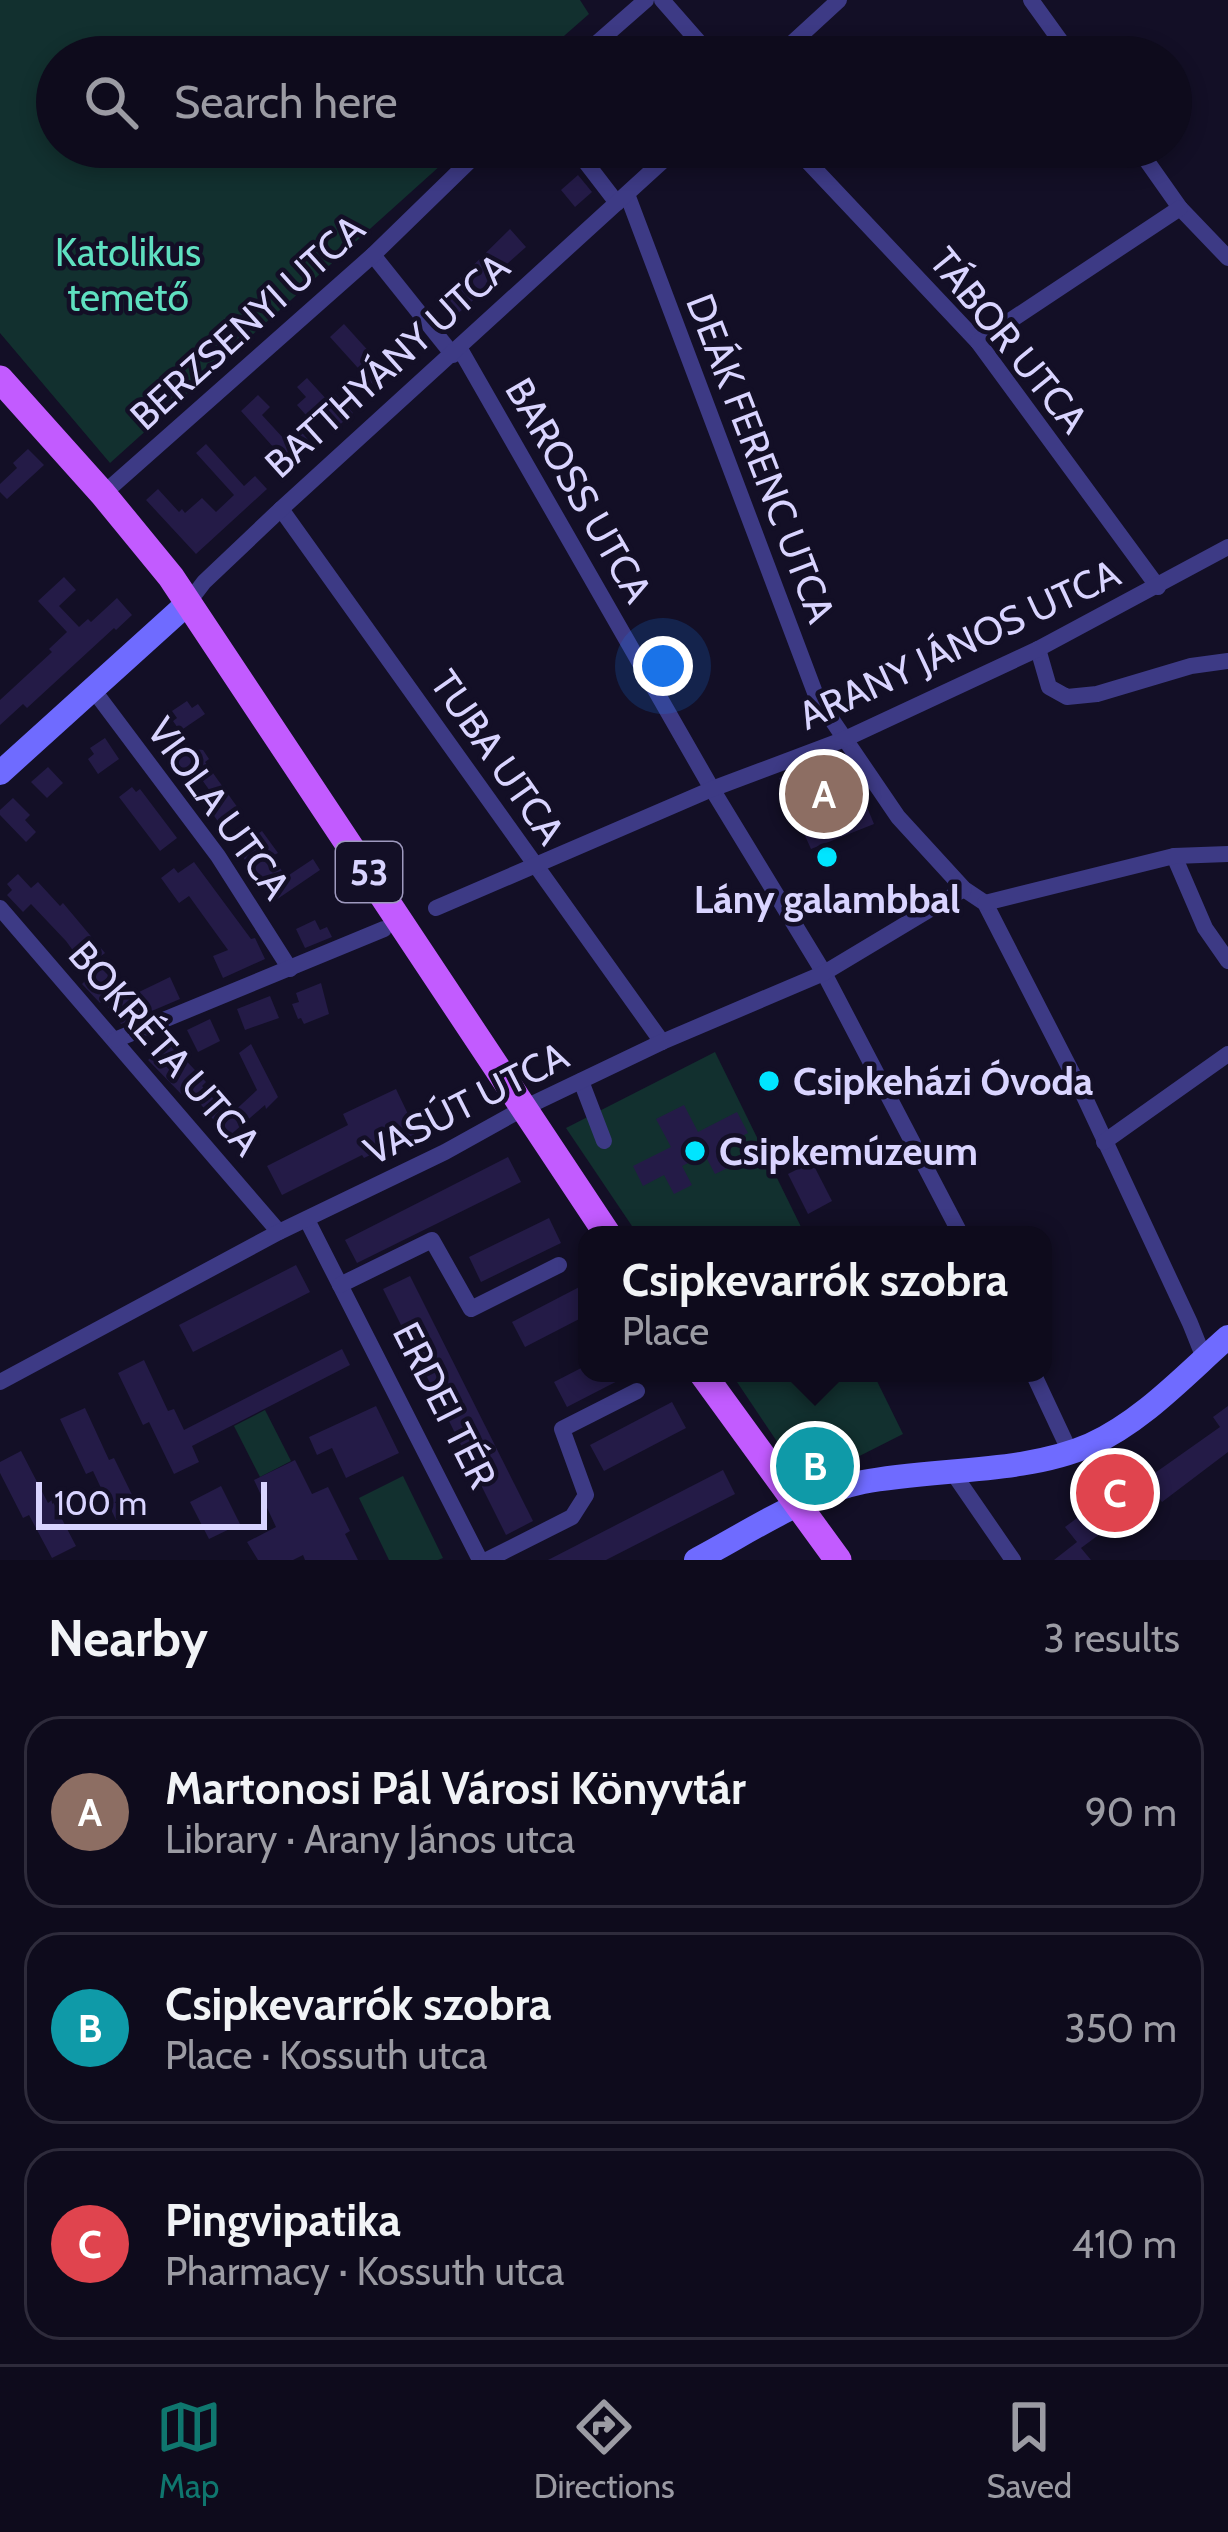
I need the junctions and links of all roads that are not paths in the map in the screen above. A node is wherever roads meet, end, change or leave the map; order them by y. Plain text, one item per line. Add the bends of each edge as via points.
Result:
1 (646, 0) edge
2 (662, 0) edge
3 (839, 0) edge
4 (1031, 0) edge
5 (605, 36) edge
6 (694, 36) edge
7 (800, 36) edge
8 (1057, 36) edge
9 (462, 168) edge
10 (593, 168) edge
11 (655, 168) edge
12 (814, 168) edge
13 (1152, 168) edge
14 (622, 199) junction
15 (1180, 208) junction
16 (373, 255) junction
17 (1228, 258) edge
18 (978, 342) junction
19 (457, 352) junction
20 (0, 379) edge
21 (103, 494) junction
22 (281, 509) junction
23 (1228, 547) edge
24 (1158, 587) junction
25 (188, 603) junction
26 (213, 638) junction
27 (147, 640) junction
28 (1038, 649) junction
29 (1228, 661) edge
30 (92, 688) junction
31 (844, 739) junction
32 (0, 772) edge
33 (712, 789) junction
34 (1228, 854) edge
35 (1174, 856) junction
36 (535, 866) junction
37 (964, 889) junction
38 (985, 903) junction
39 (0, 908) edge
40 (436, 908) dead end
41 (384, 929) dead end
42 (1228, 961) edge
43 (290, 969) junction
44 (824, 974) junction
45 (115, 1040) junction
46 (662, 1042) junction
47 (1228, 1054) edge
48 (581, 1082) junction
49 (524, 1108) junction
50 (604, 1141) dead end
51 (1104, 1142) junction
52 (307, 1220) junction
53 (602, 1226) edge
54 (956, 1226) edge
55 (279, 1232) junction
56 (559, 1265) dead end
57 (340, 1285) junction
58 (1228, 1337) edge
59 (1204, 1358) junction
60 (0, 1382) edge
61 (709, 1382) edge
62 (1037, 1382) edge
63 (637, 1391) dead end
64 (1070, 1452) junction
65 (951, 1470) junction
66 (800, 1506) junction
67 (484, 1560) edge
68 (697, 1560) edge
69 (838, 1560) edge
70 (1013, 1560) edge

1 - 5 street
2 - 6 street
3 - 7 street
4 - 8 street
9 - 16 street, BERZSENYI UTCA
10 - 14 street, DEÁK FERENC UTCA
11 - 14 street, BATTHYÁNY UTCA
12 - 18 street, TÁBOR UTCA
13 - 15 street
14 - 19 street, BATTHYÁNY UTCA
14 - 31 street, DEÁK FERENC UTCA via 817,698
15 - 17 street
15 - 18 street
16 - 19 street, BAROSS UTCA
16 - 21 street, BERZSENYI UTCA
18 - 24 street, TÁBOR UTCA
19 - 22 street, BATTHYÁNY UTCA
19 - 33 street, BAROSS UTCA
20 - 21 main road, 53
21 - 25 main road, 53
22 - 25 street, BATTHYÁNY UTCA
22 - 36 street, TUBA UTCA
23 - 24 street, ARANY JÁNOS UTCA
24 - 28 street, ARANY JÁNOS UTCA
25 - 26 main road, 53
25 - 27 main road, BATTHYÁNY UTCA
26 - 27 main road via 171,631
26 - 49 main road, 53
27 - 30 main road, BATTHYÁNY UTCA
28 - 29 street via 1049,686 1067,697
28 - 31 street, ARANY JÁNOS UTCA
30 - 32 main road, BATTHYÁNY UTCA
30 - 43 street, VIOLA UTCA via 218,856
31 - 33 street, ARANY JÁNOS UTCA
31 - 37 street, DEÁK FERENC UTCA via 898,817
33 - 36 street, ARANY JÁNOS UTCA
33 - 44 street, BAROSS UTCA
34 - 35 street
35 - 38 street
35 - 42 street via 1204,928
36 - 40 street, ARANY JÁNOS UTCA
36 - 46 street, TUBA UTCA
37 - 38 street, DEÁK FERENC UTCA
37 - 44 street, VASÚT UTCA
38 - 51 street
39 - 45 street, BOKRÉTA UTCA
41 - 43 street
43 - 45 street
44 - 46 street, VASÚT UTCA
44 - 54 street, BAROSS UTCA
45 - 55 street, BOKRÉTA UTCA
46 - 48 street, VASÚT UTCA
47 - 51 street
48 - 49 street, VASÚT UTCA
48 - 50 street
49 - 52 street, VASÚT UTCA
49 - 53 main road, 53
51 - 59 street
52 - 55 street, VASÚT UTCA
52 - 57 street, ERDEI TÉR
55 - 60 street, VASÚT UTCA
56 - 57 street, ERDEI TÉR via 471,1309 432,1240
57 - 67 street, ERDEI TÉR
58 - 59 main road
59 - 64 main road via 1120,1428
61 - 66 main road
62 - 64 street
63 - 67 street, ERDEI TÉR via 562,1429 586,1495 572,1517
64 - 65 main road
65 - 66 main road via 862,1482
65 - 70 street
66 - 68 main road
66 - 69 main road

